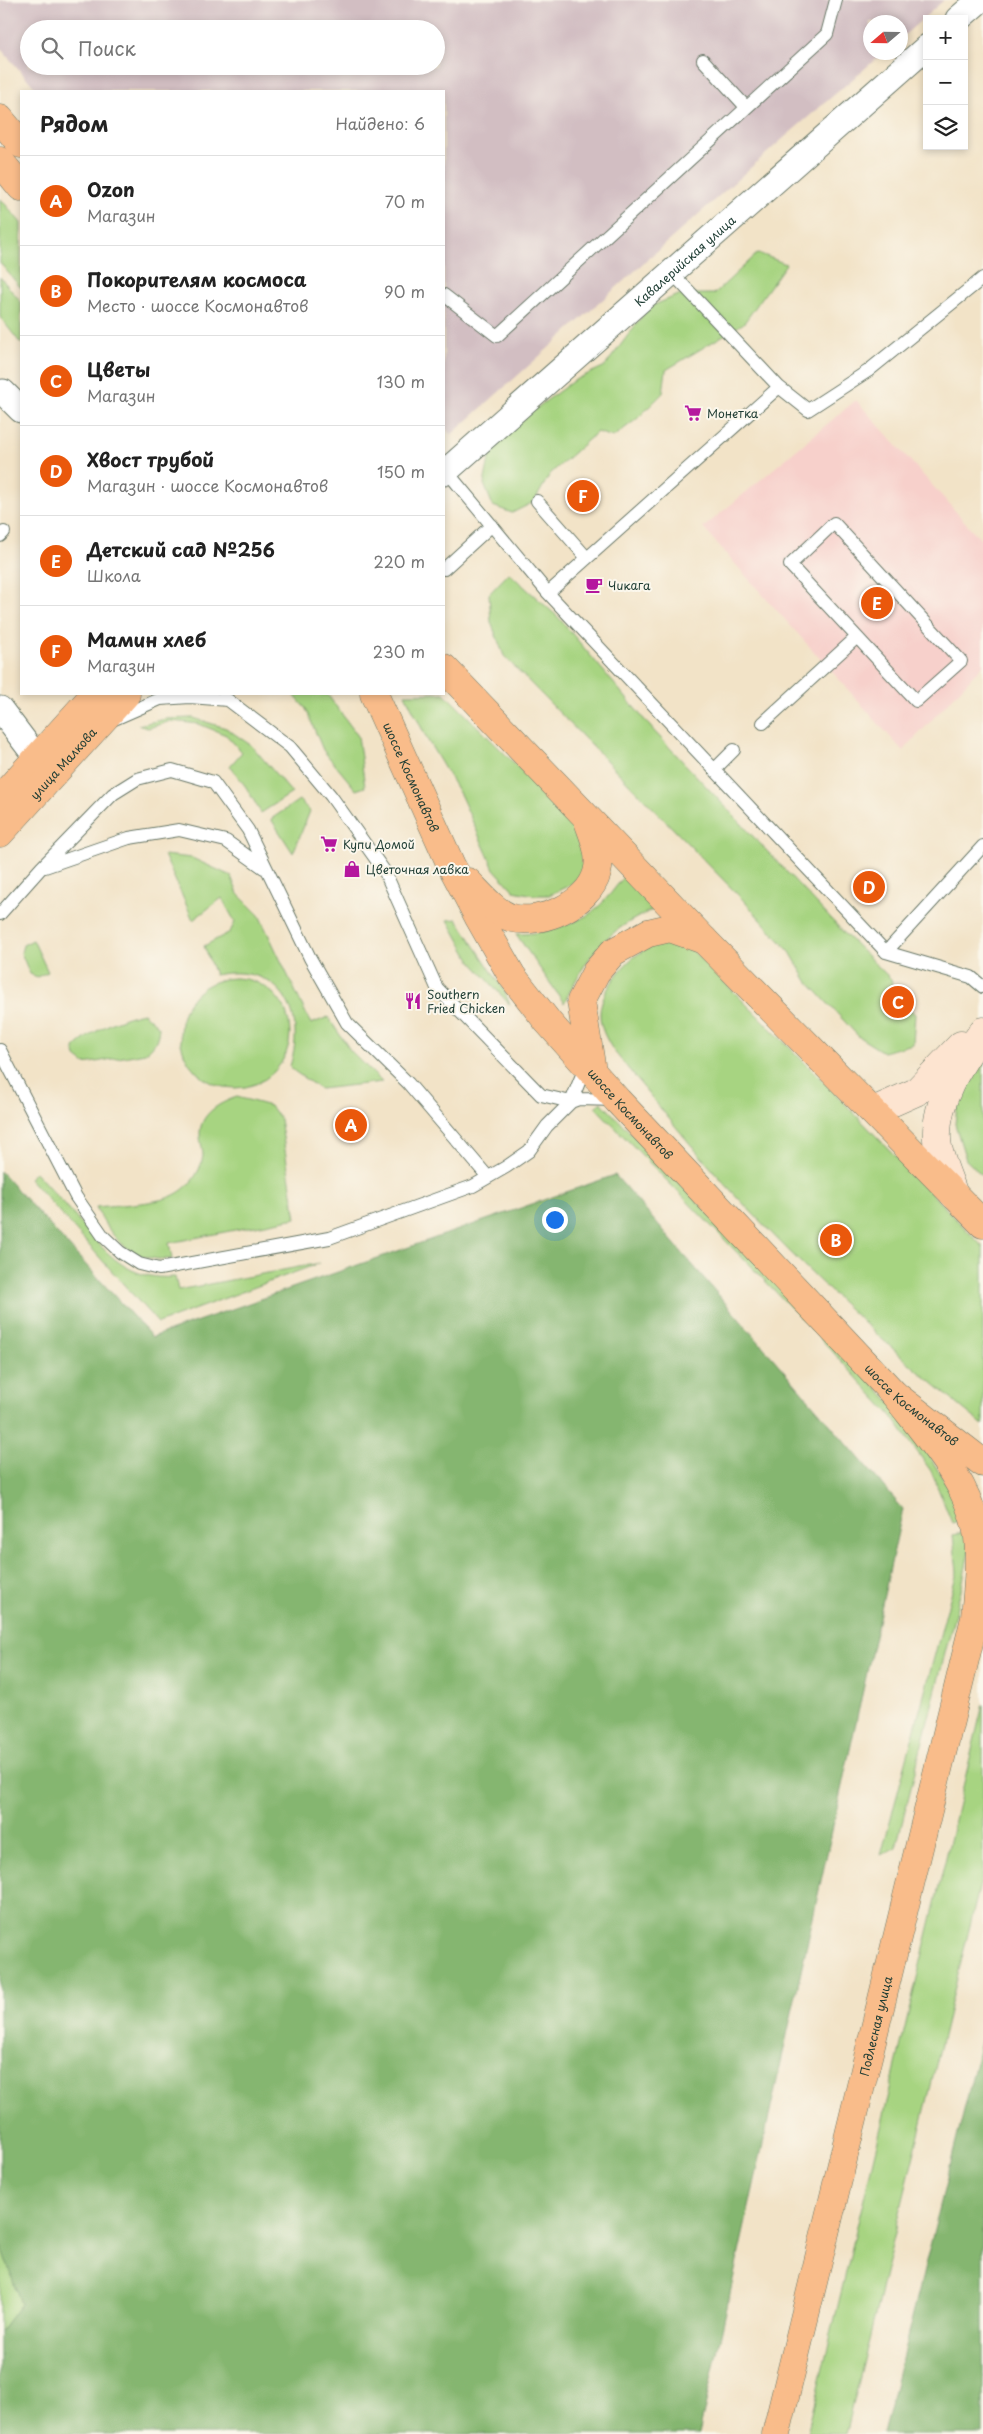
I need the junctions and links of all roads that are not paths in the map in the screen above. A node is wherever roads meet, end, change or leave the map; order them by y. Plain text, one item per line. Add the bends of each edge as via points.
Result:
1 (836, 0) edge
2 (980, 0) edge
3 (963, 15) edge
4 (923, 51) edge
5 (703, 60) dead end
6 (746, 107) junction
7 (0, 119) edge
8 (20, 143) edge
9 (0, 161) edge
10 (20, 186) edge
11 (671, 272) junction
12 (983, 278) edge
13 (445, 296) edge
14 (779, 387) junction
15 (1, 392) edge
16 (20, 409) edge
17 (445, 471) edge
18 (537, 501) dead end
19 (492, 525) junction
20 (587, 558) junction
21 (445, 568) edge
22 (548, 593) junction
23 (857, 636) junction
24 (445, 669) edge
25 (94, 695) edge
26 (125, 695) edge
27 (374, 695) edge
28 (0, 709) edge
29 (763, 723) dead end
30 (92, 729) junction
31 (734, 750) dead end
32 (45, 765) junction
33 (714, 770) junction
34 (0, 800) edge
35 (586, 814) junction
36 (0, 833) edge
37 (983, 846) edge
38 (451, 865) junction
39 (41, 868) junction
40 (266, 870) junction
41 (0, 914) edge
42 (706, 941) junction
43 (886, 952) junction
44 (983, 987) edge
45 (983, 1026) edge
46 (983, 1032) edge
47 (0, 1050) edge
48 (589, 1068) junction
49 (618, 1100) junction
50 (571, 1102) junction
51 (873, 1111) junction
52 (488, 1177) junction
53 (954, 1194) junction
54 (983, 1224) edge
55 (896, 1395) junction
56 (983, 1463) edge
57 (979, 1611) edge
58 (776, 2434) edge

1 - 6 lane via 827,34
2 - 3 street
4 - 11 street, Кавалерийская улица
5 - 6 lane
6 - 13 lane via 497,336
7 - 8 main road
9 - 10 main road
11 - 14 lane
11 - 17 street, Кавалерийская улица
12 - 14 lane via 868,371 808,410
14 - 20 lane
15 - 16 street
17 - 19 lane
18 - 20 lane
19 - 21 lane
19 - 22 lane
20 - 22 lane
22 - 33 lane
23 - 23 lane via 790,565 834,523 962,661 916,701
23 - 29 lane
24 - 35 main road
25 - 32 main road, улица Малкова
26 - 30 main road, улица Малкова
27 - 38 main road, шоссе Космонавтов
28 - 32 street
30 - 32 main road, улица Малкова
30 - 50 lane via 160,699 228,700 290,747 331,796 385,872 437,988 541,1095
31 - 33 lane
32 - 34 main road, улица Малкова
32 - 36 main road, улица Малкова
33 - 43 lane
35 - 38 main road via 599,854 597,874 583,895 559,913 533,919 511,918 490,904
35 - 42 main road
37 - 43 lane
38 - 48 main road, шоссе Космонавтов via 512,976
39 - 40 lane via 129,838 180,830 226,841
39 - 40 lane via 113,794 137,779 172,770 213,782 248,830
39 - 41 lane
40 - 52 lane via 347,1023 408,1083
42 - 48 main road via 670,928 648,933 613,952 596,972 581,1001
42 - 51 main road
43 - 44 lane via 971,977
45 - 51 street via 916,1092
46 - 53 street via 962,1062 939,1107 936,1141
47 - 52 lane via 76,1197 103,1236 140,1264 159,1269 329,1238 473,1186
48 - 49 main road, шоссе Космонавтов
48 - 50 lane
49 - 50 lane
49 - 55 main road, шоссе Космонавтов
50 - 52 lane via 547,1126 529,1151
51 - 53 main road
53 - 54 main road
55 - 56 main road, шоссе Космонавтов
55 - 57 main road, Подлесная улица via 933,1443 969,1502 978,1537
57 - 58 main road, Подлесная улица

